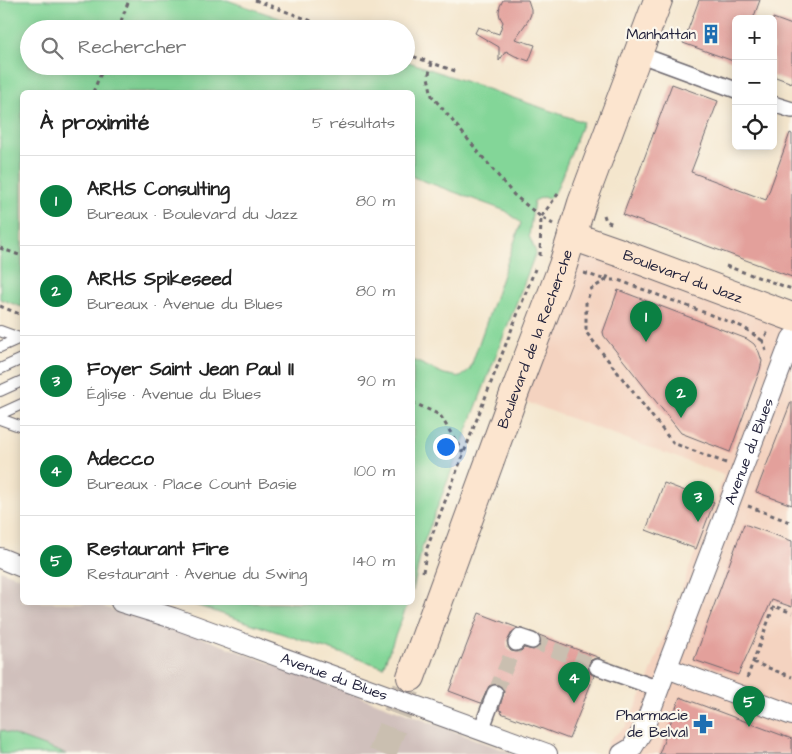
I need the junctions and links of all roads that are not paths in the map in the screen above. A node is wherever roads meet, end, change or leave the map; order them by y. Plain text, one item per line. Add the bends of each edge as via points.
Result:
1 (658, 0) edge
2 (638, 54) junction
3 (732, 89) edge
4 (776, 105) edge
5 (792, 110) edge
6 (572, 236) junction
7 (792, 317) edge
8 (0, 331) edge
9 (792, 338) edge
10 (20, 339) edge
11 (20, 339) edge
12 (0, 347) edge
13 (20, 360) edge
14 (0, 369) edge
15 (20, 382) edge
16 (0, 391) edge
17 (20, 405) edge
18 (0, 414) edge
19 (0, 419) edge
20 (20, 426) edge
21 (0, 558) edge
22 (20, 566) edge
23 (137, 605) edge
24 (532, 641) tunnel mouth
25 (516, 643) dead end
26 (597, 667) tunnel mouth
27 (667, 668) junction
28 (411, 677) tunnel mouth
29 (659, 689) junction
30 (495, 693) tunnel mouth
31 (792, 715) edge
32 (481, 730) junction
33 (547, 754) edge
34 (622, 754) edge

1 - 2 main road, Boulevard de la Recherche
2 - 3 street
2 - 6 main road, Boulevard de la Recherche
4 - 5 street
6 - 7 main road, Boulevard du Jazz
6 - 28 main road, Boulevard de la Recherche
8 - 10 lane
9 - 27 street, Avenue du Blues
11 - 12 lane
13 - 14 lane
15 - 16 lane
17 - 18 lane
19 - 20 lane
21 - 22 street
23 - 32 street, Avenue du Blues
24 - 25 street via 520,637
26 - 29 street
27 - 29 street, Avenue du Blues
27 - 31 street
29 - 34 street, Avenue du Blues via 643,730 632,748
30 - 32 street
32 - 33 street, Avenue du Blues

